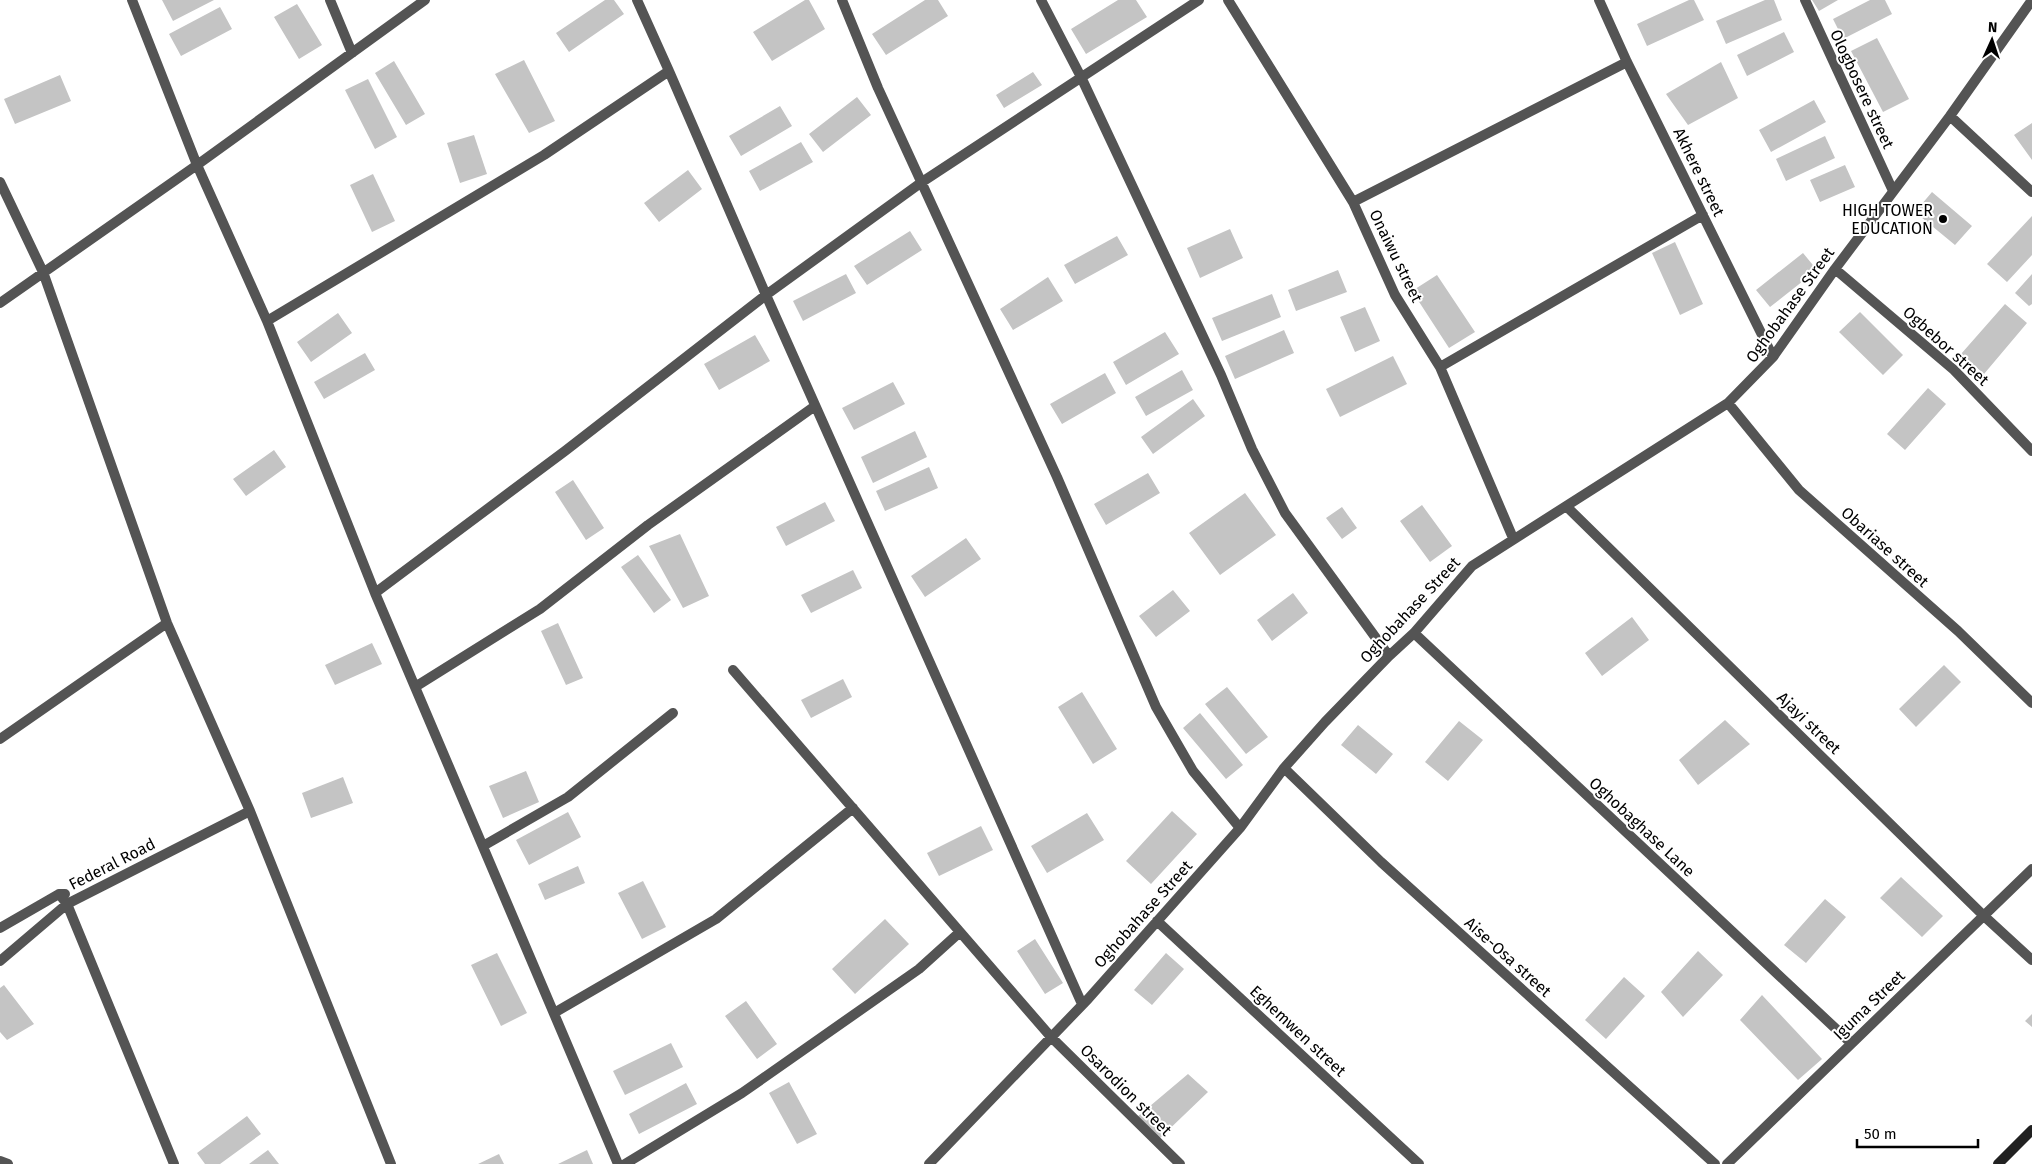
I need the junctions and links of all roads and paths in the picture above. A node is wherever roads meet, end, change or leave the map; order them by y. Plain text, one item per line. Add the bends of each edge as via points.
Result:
1 (132, 0) edge
2 (330, 0) edge
3 (425, 0) edge
4 (636, 0) edge
5 (842, 0) edge
6 (1041, 0) edge
7 (1198, 0) edge
8 (1228, 0) edge
9 (1598, 0) edge
10 (1805, 0) edge
11 (2019, 0) edge
12 (2032, 0) edge
13 (2024, 11) junction
14 (352, 53) junction
15 (1627, 62) junction
16 (669, 71) junction
17 (1081, 77) junction
18 (1950, 116) junction
19 (197, 165) junction
20 (0, 182) edge
21 (922, 182) junction
22 (1893, 191) junction
23 (2032, 192) edge
24 (1354, 202) junction
25 (1703, 215) junction
26 (1835, 269) junction
27 (43, 272) junction
28 (766, 296) junction
29 (0, 302) edge
30 (267, 321) junction
31 (1773, 357) junction
32 (1440, 368) junction
33 (1728, 403) junction
34 (816, 406) junction
35 (2032, 451) edge
36 (1566, 506) junction
37 (1513, 538) junction
38 (375, 593) junction
39 (167, 623) junction
40 (1414, 633) junction
41 (1389, 656) junction
42 (733, 670) dead end
43 (415, 687) junction
44 (2032, 704) edge
45 (673, 713) dead end
46 (0, 740) edge
47 (1284, 768) junction
48 (853, 808) junction
49 (250, 811) junction
50 (1240, 828) junction
51 (483, 846) junction
52 (2032, 869) edge
53 (59, 894) junction
54 (83, 896) junction
55 (68, 904) junction
56 (1984, 916) junction
57 (1157, 921) junction
58 (0, 928) edge
59 (960, 932) junction
60 (2032, 960) edge
61 (0, 961) edge
62 (1082, 1004) junction
63 (554, 1013) junction
64 (1051, 1037) junction
65 (1851, 1043) junction
66 (2032, 1130) edge
67 (0, 1162) edge
68 (8, 1164) edge
69 (174, 1164) edge
70 (391, 1164) edge
71 (618, 1164) edge
72 (625, 1164) edge
73 (929, 1164) edge
74 (1180, 1164) edge
75 (1419, 1164) edge
76 (1715, 1164) edge
77 (1726, 1164) edge
78 (1998, 1164) edge

1 - 19 street
2 - 14 street
3 - 14 street
4 - 16 street
5 - 21 street
6 - 17 street
7 - 17 street
8 - 24 street, Onaiwu street
9 - 15 street, Akhere street
10 - 22 street, Ologbosere street
11 - 13 street
12 - 13 street, Oghobahase Street
13 - 18 street, Oghobahase Street
14 - 19 street
15 - 24 street
15 - 25 street, Akhere street
16 - 28 street
16 - 30 street via 544,155
17 - 21 street
17 - 41 street via 1221,375 1252,449 1285,513
18 - 22 street, Oghobahase Street
18 - 23 street
19 - 27 street
19 - 30 street
20 - 27 street
21 - 28 street
21 - 50 street via 1057,477 1156,708 1192,771
22 - 26 street, Oghobahase Street
24 - 32 street, Onaiwu street via 1395,295
25 - 31 street, Akhere street
25 - 32 street
26 - 31 street, Oghobahase Street
26 - 35 street, Ogbebor street via 1954,370
27 - 29 street
27 - 39 street
28 - 34 street
28 - 38 street
30 - 38 street
31 - 33 street, Oghobahase Street
32 - 37 street, Onaiwu street
33 - 36 street, Oghobahase Street
33 - 44 street, Obariase street via 1799,490 1958,631
34 - 43 street via 648,525 540,609
34 - 62 street
36 - 37 street, Oghobahase Street
36 - 56 street, Ajayi street
37 - 40 street, Oghobahase Street via 1472,566
38 - 43 street
39 - 46 street
39 - 49 street
40 - 41 street, Oghobahase Street
40 - 65 street, Oghobaghase Lane
41 - 47 street, Oghobahase Street
42 - 48 street, Osarodion street
43 - 51 street
45 - 51 street via 568,797
47 - 50 street, Oghobahase Street
47 - 76 street, Aise-Osa street via 1381,862
48 - 59 street, Osarodion street
48 - 63 street via 716,920
49 - 54 street, Federal Road
49 - 70 street
50 - 57 street, Oghobahase Street
51 - 63 street
52 - 56 street, Iguma Street
53 - 54 street
53 - 55 street
53 - 58 street
54 - 55 street, Federal Road
55 - 61 street, Federal Road
55 - 69 street
56 - 60 street, Ajayi street
56 - 65 street, Iguma Street
57 - 62 street, Oghobahase Street
57 - 75 street, Eghemwen street
59 - 64 street, Osarodion street
59 - 72 street via 919,969 750,1087
62 - 64 street, Oghobahase Street
63 - 71 street
64 - 73 street, Oghobahase Street
64 - 74 street, Osarodion street
65 - 77 street, Iguma Street
66 - 78 street
67 - 68 street

